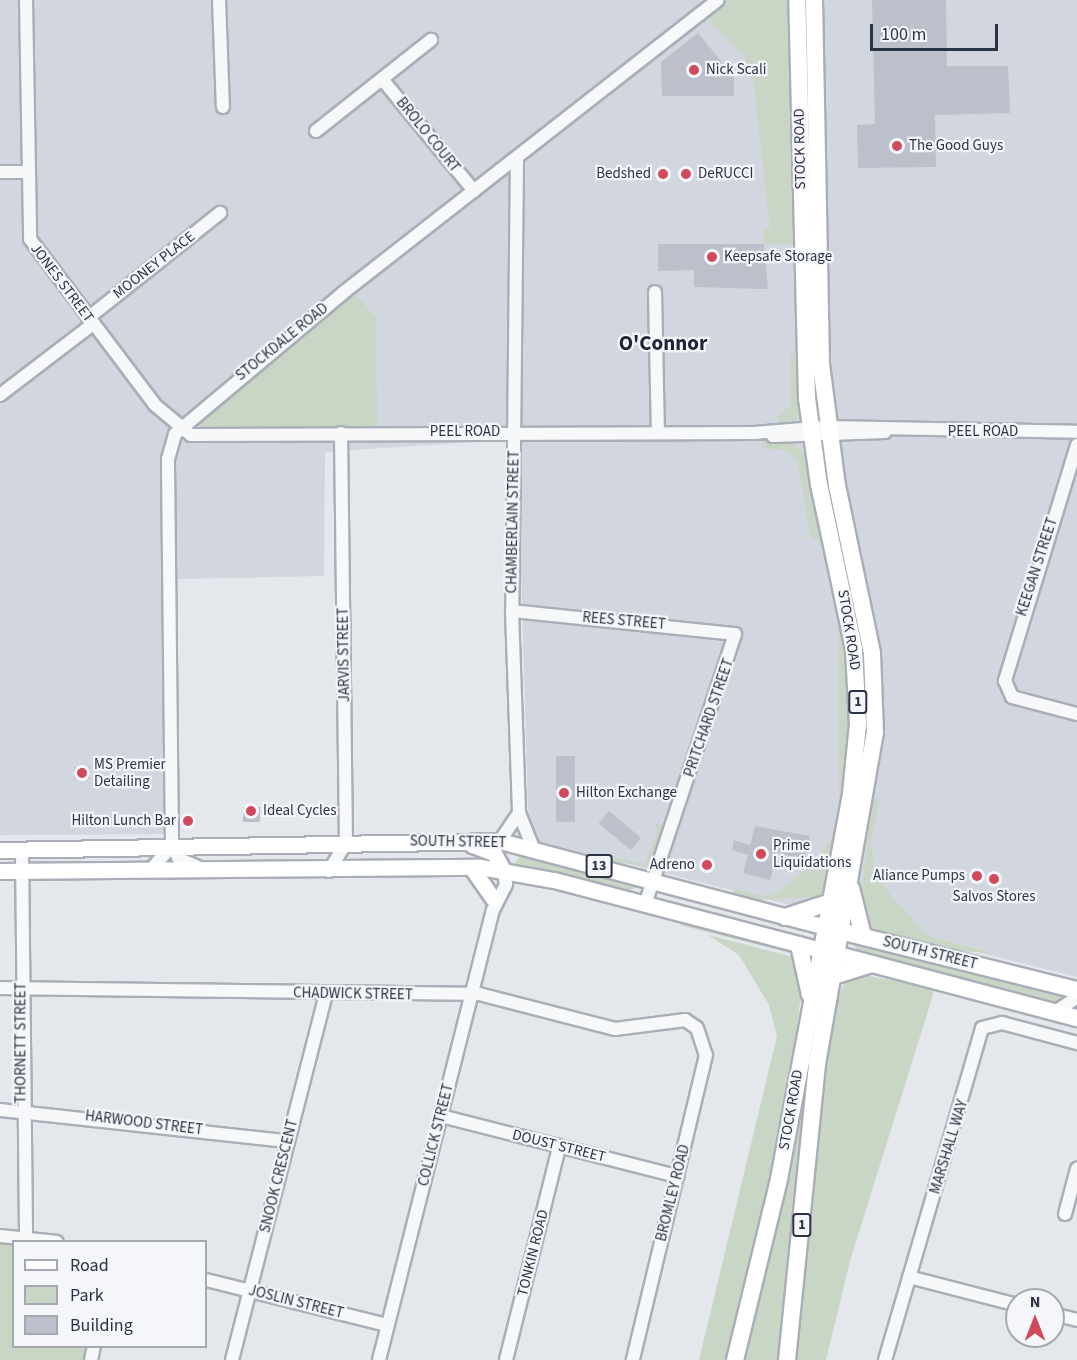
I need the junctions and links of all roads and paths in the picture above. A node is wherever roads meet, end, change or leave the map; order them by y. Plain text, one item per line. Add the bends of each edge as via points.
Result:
1 (26, 0) edge
2 (219, 0) edge
3 (718, 0) edge
4 (797, 0) edge
5 (814, 0) edge
6 (431, 40) dead end
7 (382, 79) junction
8 (223, 107) dead end
9 (316, 130) dead end
10 (517, 158) junction
11 (0, 172) edge
12 (28, 172) junction
13 (474, 190) junction
14 (220, 213) dead end
15 (655, 292) dead end
16 (90, 321) junction
17 (0, 395) edge
18 (178, 428) junction
19 (514, 432) junction
20 (819, 432) junction
21 (1077, 432) edge
22 (658, 433) junction
23 (341, 434) junction
24 (1077, 445) edge
25 (512, 610) junction
26 (735, 634) joint
27 (1077, 714) edge
28 (519, 813) junction
29 (455, 840) junction
30 (500, 841) junction
31 (346, 843) junction
32 (172, 846) junction
33 (528, 847) junction
34 (22, 849) junction
35 (0, 850) edge
36 (471, 867) junction
37 (502, 870) junction
38 (0, 871) edge
39 (21, 871) junction
40 (329, 871) junction
41 (218, 872) junction
42 (144, 873) junction
43 (653, 880) junction
44 (850, 888) junction
45 (831, 902) junction
46 (493, 904) junction
47 (645, 904) junction
48 (785, 916) junction
49 (834, 929) junction
50 (863, 936) junction
51 (799, 945) junction
52 (829, 952) junction
53 (872, 964) junction
54 (833, 976) junction
55 (0, 988) edge
56 (20, 989) junction
57 (1077, 990) edge
58 (326, 993) junction
59 (471, 996) junction
60 (1077, 997) edge
61 (812, 999) junction
62 (1055, 1012) junction
63 (1077, 1018) edge
64 (697, 1028) joint
65 (1077, 1043) edge
66 (0, 1110) edge
67 (22, 1110) junction
68 (441, 1116) junction
69 (287, 1141) junction
70 (559, 1147) junction
71 (1077, 1169) edge
72 (677, 1176) junction
73 (1065, 1214) dead end
74 (0, 1236) edge
75 (26, 1236) junction
76 (47, 1240) edge
77 (909, 1277) junction
78 (207, 1280) edge
79 (249, 1291) junction
80 (1005, 1302) edge
81 (387, 1325) junction
82 (232, 1360) edge
83 (379, 1360) edge
84 (506, 1360) edge
85 (633, 1360) edge
86 (735, 1360) edge
87 (788, 1360) edge
88 (885, 1360) edge

1 - 12 street, JONES STREET
2 - 8 street
3 - 10 street, STOCKDALE ROAD
4 - 20 highway, STOCK ROAD / 1
5 - 20 highway, STOCK ROAD / 1
6 - 7 street
7 - 9 street
7 - 13 street, BROLO COURT
10 - 13 street, STOCKDALE ROAD
10 - 19 street, CHAMBERLAIN STREET
11 - 12 street
12 - 16 street, JONES STREET via 28,228 34,250
13 - 18 street, STOCKDALE ROAD
14 - 16 street, MOONEY PLACE
15 - 22 street
16 - 17 street, MOONEY PLACE
16 - 18 street, JONES STREET
18 - 23 street, PEEL ROAD via 198,436
18 - 32 street via 168,459
19 - 22 street, PEEL ROAD
19 - 23 street, PEEL ROAD
19 - 25 street, CHAMBERLAIN STREET
20 - 21 street, PEEL ROAD
20 - 22 street, PEEL ROAD
20 - 44 highway, STOCK ROAD / 1 via 868,626 875,696 872,767
20 - 45 highway, STOCK ROAD / 1 via 858,700 854,768
23 - 31 street, JARVIS STREET
24 - 27 street, KEEGAN STREET via 1010,653 1007,690 1012,697
25 - 26 street, REES STREET
25 - 28 street, CHAMBERLAIN STREET
26 - 43 street, PRITCHARD STREET
28 - 30 street
28 - 33 street, CHAMBERLAIN STREET
29 - 30 main road, SOUTH STREET / 13
29 - 31 main road, SOUTH STREET / 13
29 - 37 main road via 494,854
30 - 33 main road, SOUTH STREET / 13
31 - 32 main road, SOUTH STREET / 13
31 - 40 street
32 - 34 main road, SOUTH STREET / 13
32 - 41 street via 187,864
32 - 42 street via 162,862
33 - 37 main road
33 - 43 main road, SOUTH STREET / 13
34 - 35 main road, SOUTH STREET / 13
34 - 39 street, THORNETT STREET
36 - 37 main road, SOUTH STREET / 13
36 - 40 main road, SOUTH STREET / 13
36 - 46 main road
37 - 46 street, COLLICK STREET
37 - 47 main road, SOUTH STREET / 13
38 - 39 main road, SOUTH STREET / 13
39 - 42 main road, SOUTH STREET / 13
39 - 56 street, THORNETT STREET
40 - 41 main road, SOUTH STREET / 13
41 - 42 main road, SOUTH STREET / 13
43 - 47 street, PRITCHARD STREET
43 - 48 main road, SOUTH STREET / 13
44 - 49 highway, STOCK ROAD / 1
44 - 50 highway
45 - 48 highway
45 - 49 highway, STOCK ROAD / 1
46 - 59 street, COLLICK STREET
47 - 51 main road, SOUTH STREET / 13
48 - 49 main road, SOUTH STREET / 13
49 - 50 highway, SOUTH STREET / 13
49 - 52 highway, STOCK ROAD / 1
50 - 57 highway, SOUTH STREET / 13
51 - 52 main road, SOUTH STREET / 13
51 - 61 highway
52 - 53 highway, SOUTH STREET / 13
52 - 54 highway, STOCK ROAD / 1
52 - 61 highway, STOCK ROAD / 1
53 - 54 highway
53 - 62 highway, SOUTH STREET / 13
54 - 87 highway, STOCK ROAD / 1 via 813,1090
55 - 56 street, CHADWICK STREET
56 - 58 street, CHADWICK STREET
56 - 67 street, THORNETT STREET
58 - 59 street, CHADWICK STREET
58 - 69 street, SNOOK CRESCENT
59 - 64 street, CHADWICK STREET via 615,1029 665,1020 685,1020
59 - 68 street, COLLICK STREET
60 - 62 street
61 - 86 highway, STOCK ROAD / 1 via 779,1179
62 - 63 highway, SOUTH STREET / 13
64 - 72 street, BROMLEY ROAD via 706,1054
65 - 77 street, MARSHALL WAY via 1002,1023 982,1028
66 - 67 street, HARWOOD STREET
67 - 69 street, HARWOOD STREET
67 - 75 street, THORNETT STREET
68 - 70 street, DOUST STREET
68 - 81 street, COLLICK STREET
69 - 79 street, SNOOK CRESCENT
70 - 72 street, DOUST STREET
70 - 84 street, TONKIN ROAD
71 - 73 street
72 - 85 street, BROMLEY ROAD
74 - 75 street
75 - 76 street
77 - 80 street
77 - 88 street, MARSHALL WAY
78 - 79 street, JOSLIN STREET
79 - 81 street, JOSLIN STREET
79 - 82 street, SNOOK CRESCENT
81 - 83 street, COLLICK STREET

